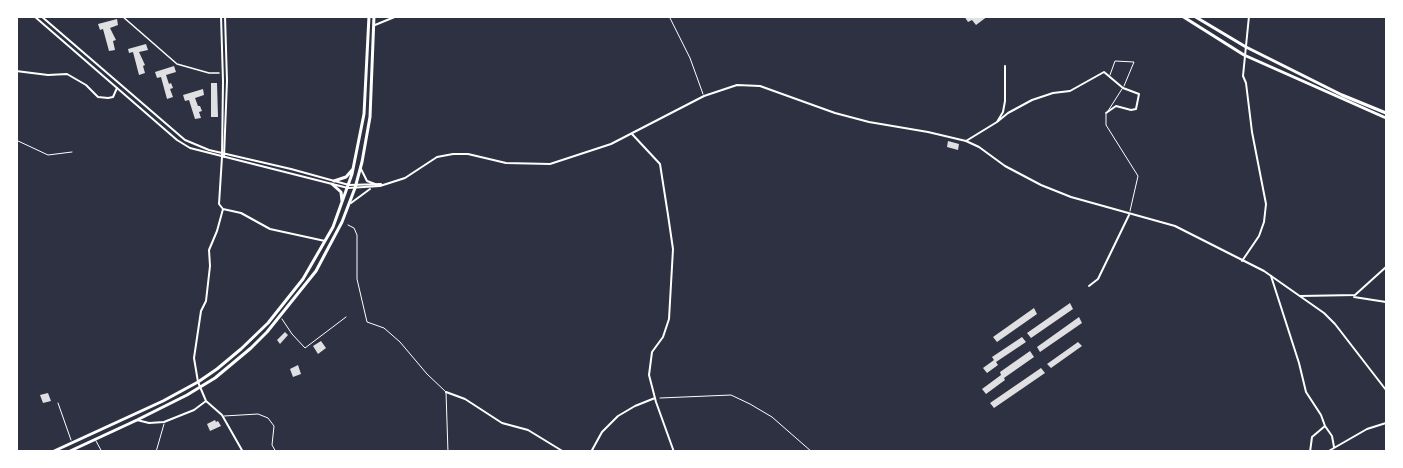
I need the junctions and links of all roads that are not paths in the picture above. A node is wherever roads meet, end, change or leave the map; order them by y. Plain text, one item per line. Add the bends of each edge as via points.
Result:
1 (34, 16) edge
2 (41, 16) edge
3 (122, 16) edge
4 (223, 16) edge
5 (369, 16) edge
6 (374, 16) edge
7 (397, 16) edge
8 (669, 16) edge
9 (1182, 16) edge
10 (1194, 16) edge
11 (1249, 16) edge
12 (374, 25) junction
13 (1246, 47) junction
14 (1245, 55) junction
15 (1005, 66) dead end
16 (16, 71) edge
17 (219, 74) dead end
18 (1110, 77) junction
19 (117, 88) junction
20 (1123, 88) junction
21 (704, 96) junction
22 (1106, 113) junction
23 (1386, 113) edge
24 (1386, 118) edge
25 (997, 122) junction
26 (632, 134) junction
27 (966, 141) junction
28 (223, 152) junction
29 (223, 157) junction
30 (354, 168) junction
31 (361, 168) junction
32 (333, 183) junction
33 (380, 185) junction
34 (348, 186) junction
35 (356, 187) junction
36 (373, 187) junction
37 (342, 203) junction
38 (349, 205) junction
39 (223, 209) junction
40 (1129, 215) junction
41 (342, 222) junction
42 (348, 225) joint
43 (325, 241) junction
44 (1242, 261) junction
45 (1386, 267) edge
46 (1271, 276) junction
47 (1089, 286) dead end
48 (1300, 296) junction
49 (1348, 297) junction
50 (1386, 302) edge
51 (280, 317) junction
52 (346, 317) dead end
53 (198, 382) junction
54 (201, 387) junction
55 (1386, 390) edge
56 (446, 392) junction
57 (655, 398) junction
58 (206, 401) junction
59 (58, 403) dead end
60 (222, 415) junction
61 (138, 420) junction
62 (164, 422) junction
63 (1386, 423) edge
64 (1325, 426) junction
65 (95, 439) junction
66 (72, 442) junction
67 (1334, 447) junction
68 (52, 452) edge
69 (68, 452) edge
70 (102, 452) edge
71 (156, 452) edge
72 (243, 452) edge
73 (276, 452) edge
74 (448, 452) edge
75 (564, 452) edge
76 (591, 452) edge
77 (674, 452) edge
78 (1310, 452) edge
79 (1327, 452) edge

1 - 19 street
2 - 28 street via 185,140
3 - 17 street via 177,64
4 - 28 street via 227,81
5 - 30 main road via 365,108
6 - 12 main road
7 - 12 street
8 - 21 lane
9 - 14 main road
10 - 13 main road
11 - 13 street
12 - 31 main road via 370,117
13 - 14 street
13 - 23 main road
14 - 24 main road
14 - 44 street via 1243,76 1266,204 1259,236
15 - 25 street via 1005,101
16 - 19 street via 67,74 98,97 108,99
18 - 20 street
18 - 20 lane via 1115,61 1134,62
18 - 25 street via 1104,72 1070,91 1032,100
19 - 29 street via 177,140
20 - 22 lane
20 - 22 street via 1138,94 1136,109 1116,106
21 - 26 street
21 - 27 street via 737,85 760,86 835,113
22 - 40 lane via 1106,125 1138,176
25 - 27 street
26 - 33 street via 550,164 506,163 468,154 447,154 405,178
26 - 57 street via 660,164 673,249 669,319 650,363
27 - 40 street via 1041,185
28 - 29 street
28 - 32 street
29 - 32 street
29 - 39 street via 219,204
30 - 32 main road
30 - 34 main road
31 - 33 street via 367,181
31 - 35 main road
32 - 34 street
32 - 37 main road via 342,193
33 - 35 street
33 - 36 street
34 - 35 street
34 - 37 main road
35 - 36 street
35 - 38 main road
36 - 38 street
37 - 43 main road
38 - 41 main road
39 - 43 street via 241,213 270,229
39 - 53 street via 209,248 206,301 196,337
40 - 44 street via 1175,226
40 - 47 street via 1098,279
41 - 42 street
41 - 51 main road via 315,271
42 - 56 lane via 357,236 357,279 367,322 384,328 400,342
43 - 53 main road via 303,279 273,317 241,350
44 - 46 street
45 - 49 street
46 - 48 street
46 - 64 street via 1306,392
48 - 49 street
48 - 55 street via 1335,324
49 - 50 street
51 - 52 lane via 306,348
51 - 54 main road via 245,354
53 - 54 street
53 - 66 main road
54 - 58 street
54 - 61 main road
56 - 74 lane
56 - 75 street via 465,399 502,423 528,430
57 - 76 street via 618,416 602,432
57 - 77 street
58 - 60 street
58 - 62 street
59 - 66 lane
60 - 72 street
60 - 73 lane via 258,414 268,418 274,426 272,445
61 - 62 street
61 - 65 main road
62 - 71 lane
63 - 67 street
64 - 67 street
64 - 78 street via 1312,437
65 - 69 main road
65 - 70 lane
66 - 68 main road
67 - 79 street

